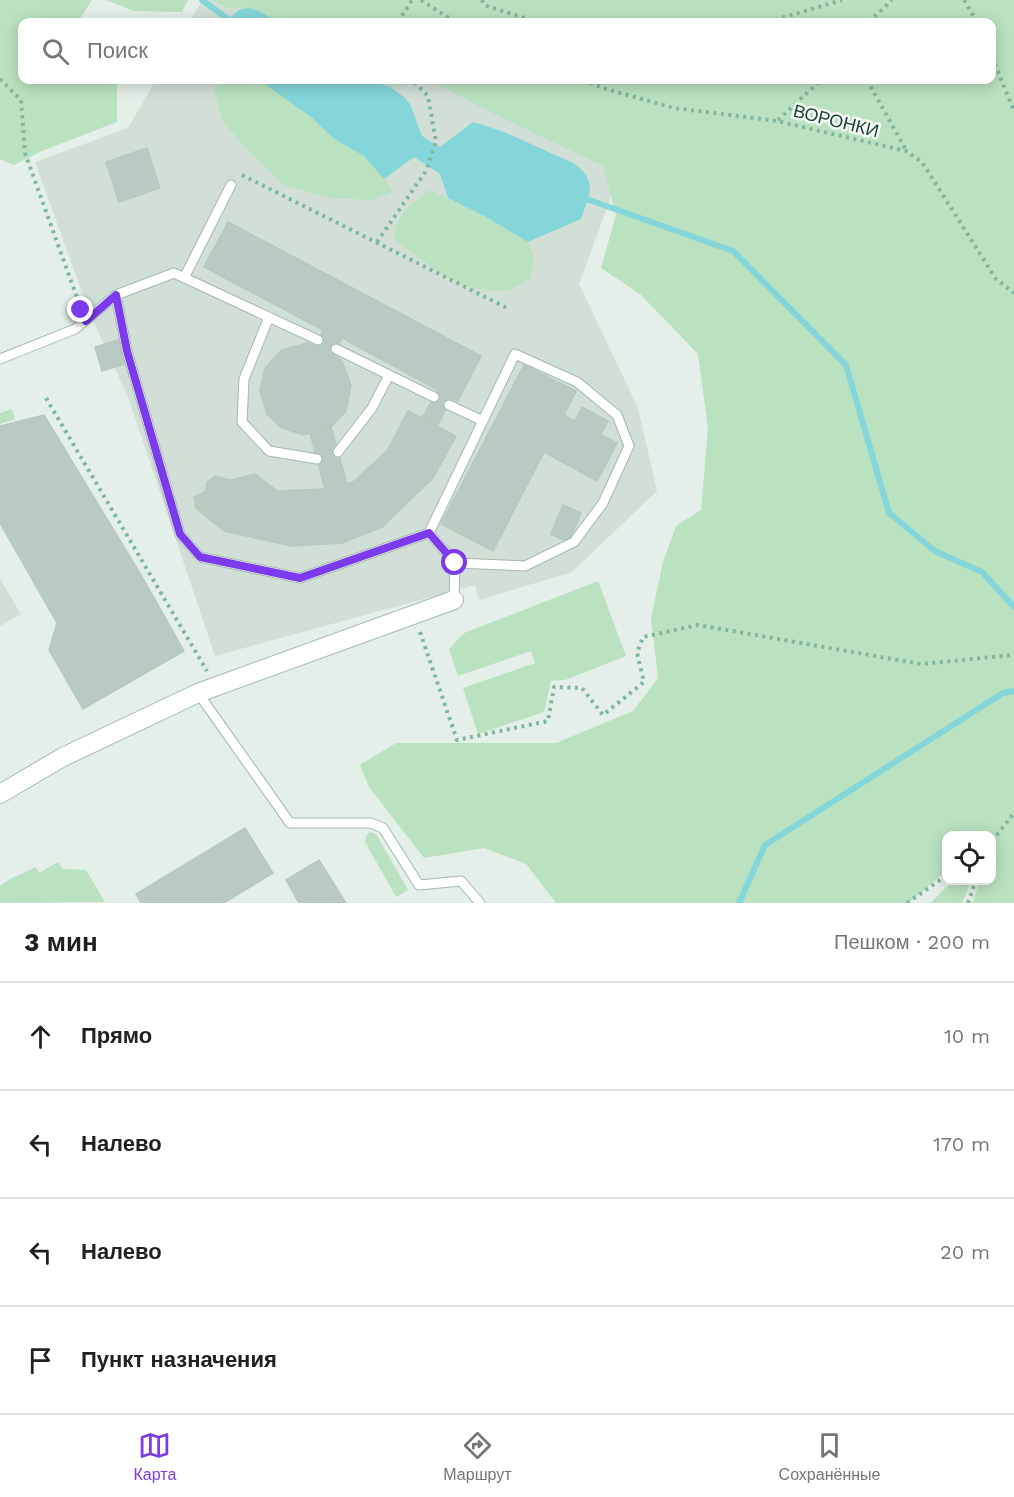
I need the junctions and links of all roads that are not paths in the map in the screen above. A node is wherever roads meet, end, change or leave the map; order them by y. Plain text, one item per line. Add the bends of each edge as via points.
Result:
1 (231, 185) road end
2 (184, 278) junction
3 (116, 295) junction
4 (269, 317) junction
5 (318, 340) dead end
6 (336, 350) dead end
7 (0, 359) edge
8 (389, 375) junction
9 (434, 397) dead end
10 (449, 405) dead end
11 (483, 421) junction
12 (338, 452) dead end
13 (316, 459) dead end
14 (429, 533) junction
15 (455, 563) junction
16 (454, 600) joint
17 (198, 693) junction
18 (0, 794) edge
19 (480, 903) edge

1 - 2 lane
2 - 3 lane via 174,273
2 - 4 lane
3 - 7 lane via 75,329
3 - 14 lane via 127,351 180,534 200,557 300,578
4 - 5 lane
4 - 13 lane via 244,379 242,422 269,451
6 - 8 lane
8 - 9 lane
8 - 12 lane via 372,408
10 - 11 lane
11 - 14 lane
11 - 15 lane via 515,354 577,382 617,415 629,446 603,503 574,542 525,566
14 - 15 lane
15 - 16 lane
16 - 17 street
17 - 18 street via 63,757
17 - 19 lane via 290,824 376,825 382,828 419,885 461,881

